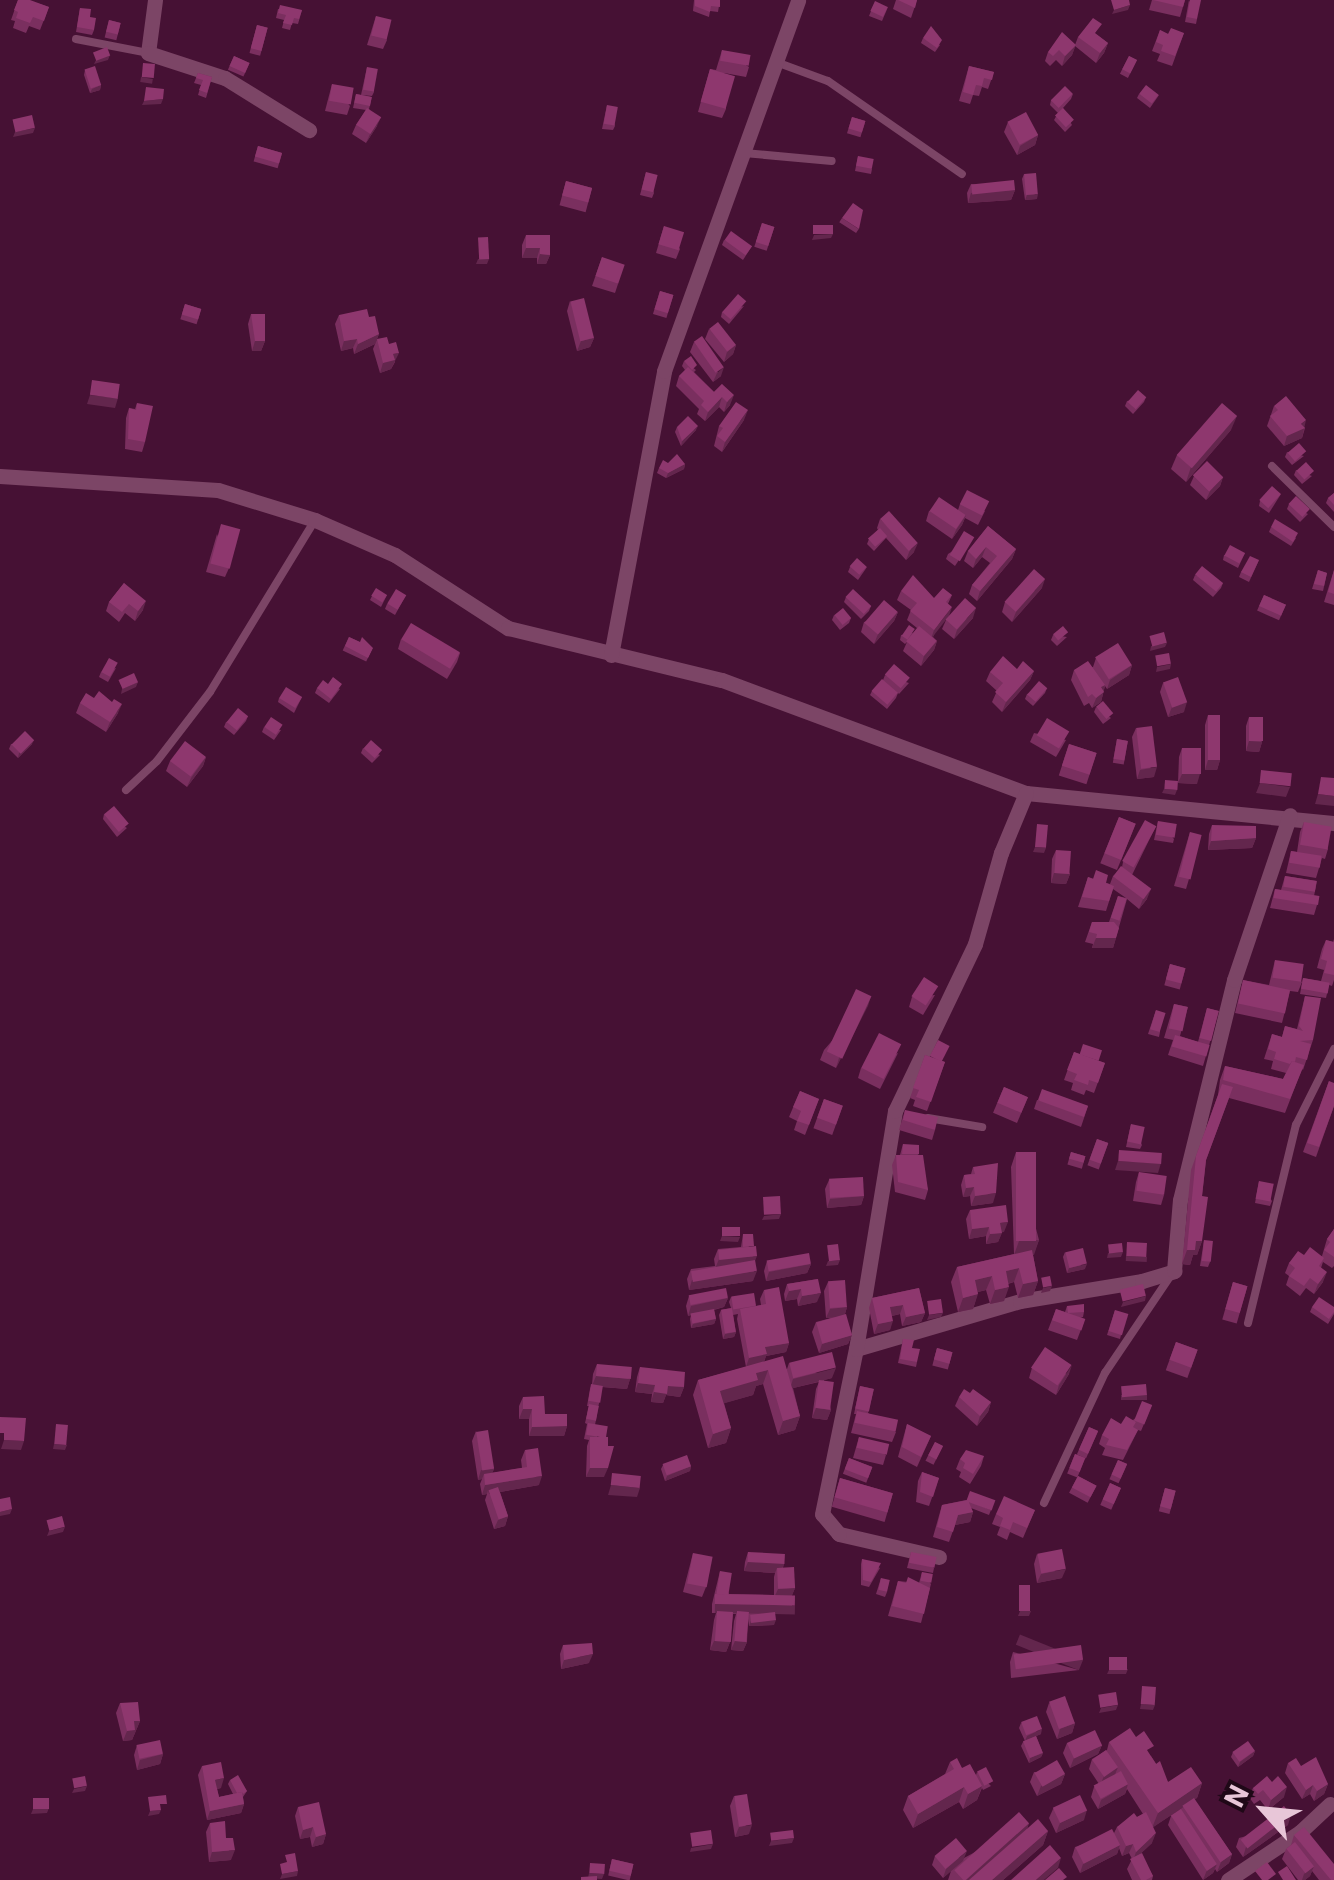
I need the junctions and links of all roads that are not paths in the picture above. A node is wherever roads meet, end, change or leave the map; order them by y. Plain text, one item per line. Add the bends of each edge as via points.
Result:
1 (155, 0) edge
2 (798, 0) edge
3 (76, 39) dead end
4 (148, 53) junction
5 (776, 62) junction
6 (309, 130) dead end
7 (744, 153) junction
8 (832, 160) dead end
9 (962, 174) dead end
10 (1272, 466) dead end
11 (0, 476) edge
12 (315, 520) junction
13 (1334, 527) edge
14 (611, 655) junction
15 (126, 790) dead end
16 (1026, 794) junction
17 (1290, 815) junction
18 (1334, 823) edge
19 (1334, 1049) edge
20 (895, 1111) junction
21 (982, 1127) dead end
22 (1174, 1271) junction
23 (1248, 1323) dead end
24 (856, 1348) junction
25 (1044, 1503) dead end
26 (939, 1557) edge
27 (1330, 1804) dead end
28 (1228, 1880) edge

1 - 4 street
2 - 5 street
3 - 4 lane
4 - 6 street via 225,78
5 - 7 street
5 - 9 lane via 828,81
7 - 8 lane
7 - 14 street via 664,371
10 - 13 lane
11 - 12 street via 218,490
12 - 14 street via 394,555 508,628
12 - 15 lane via 210,692
14 - 16 street via 722,680
16 - 17 street
16 - 20 street via 975,944
17 - 18 street
17 - 22 street via 1234,980 1180,1200
19 - 23 lane via 1296,1125
20 - 21 lane
20 - 24 street
22 - 24 street via 1020,1301
22 - 25 lane via 1106,1373
24 - 26 street via 822,1514 839,1534
27 - 28 street

